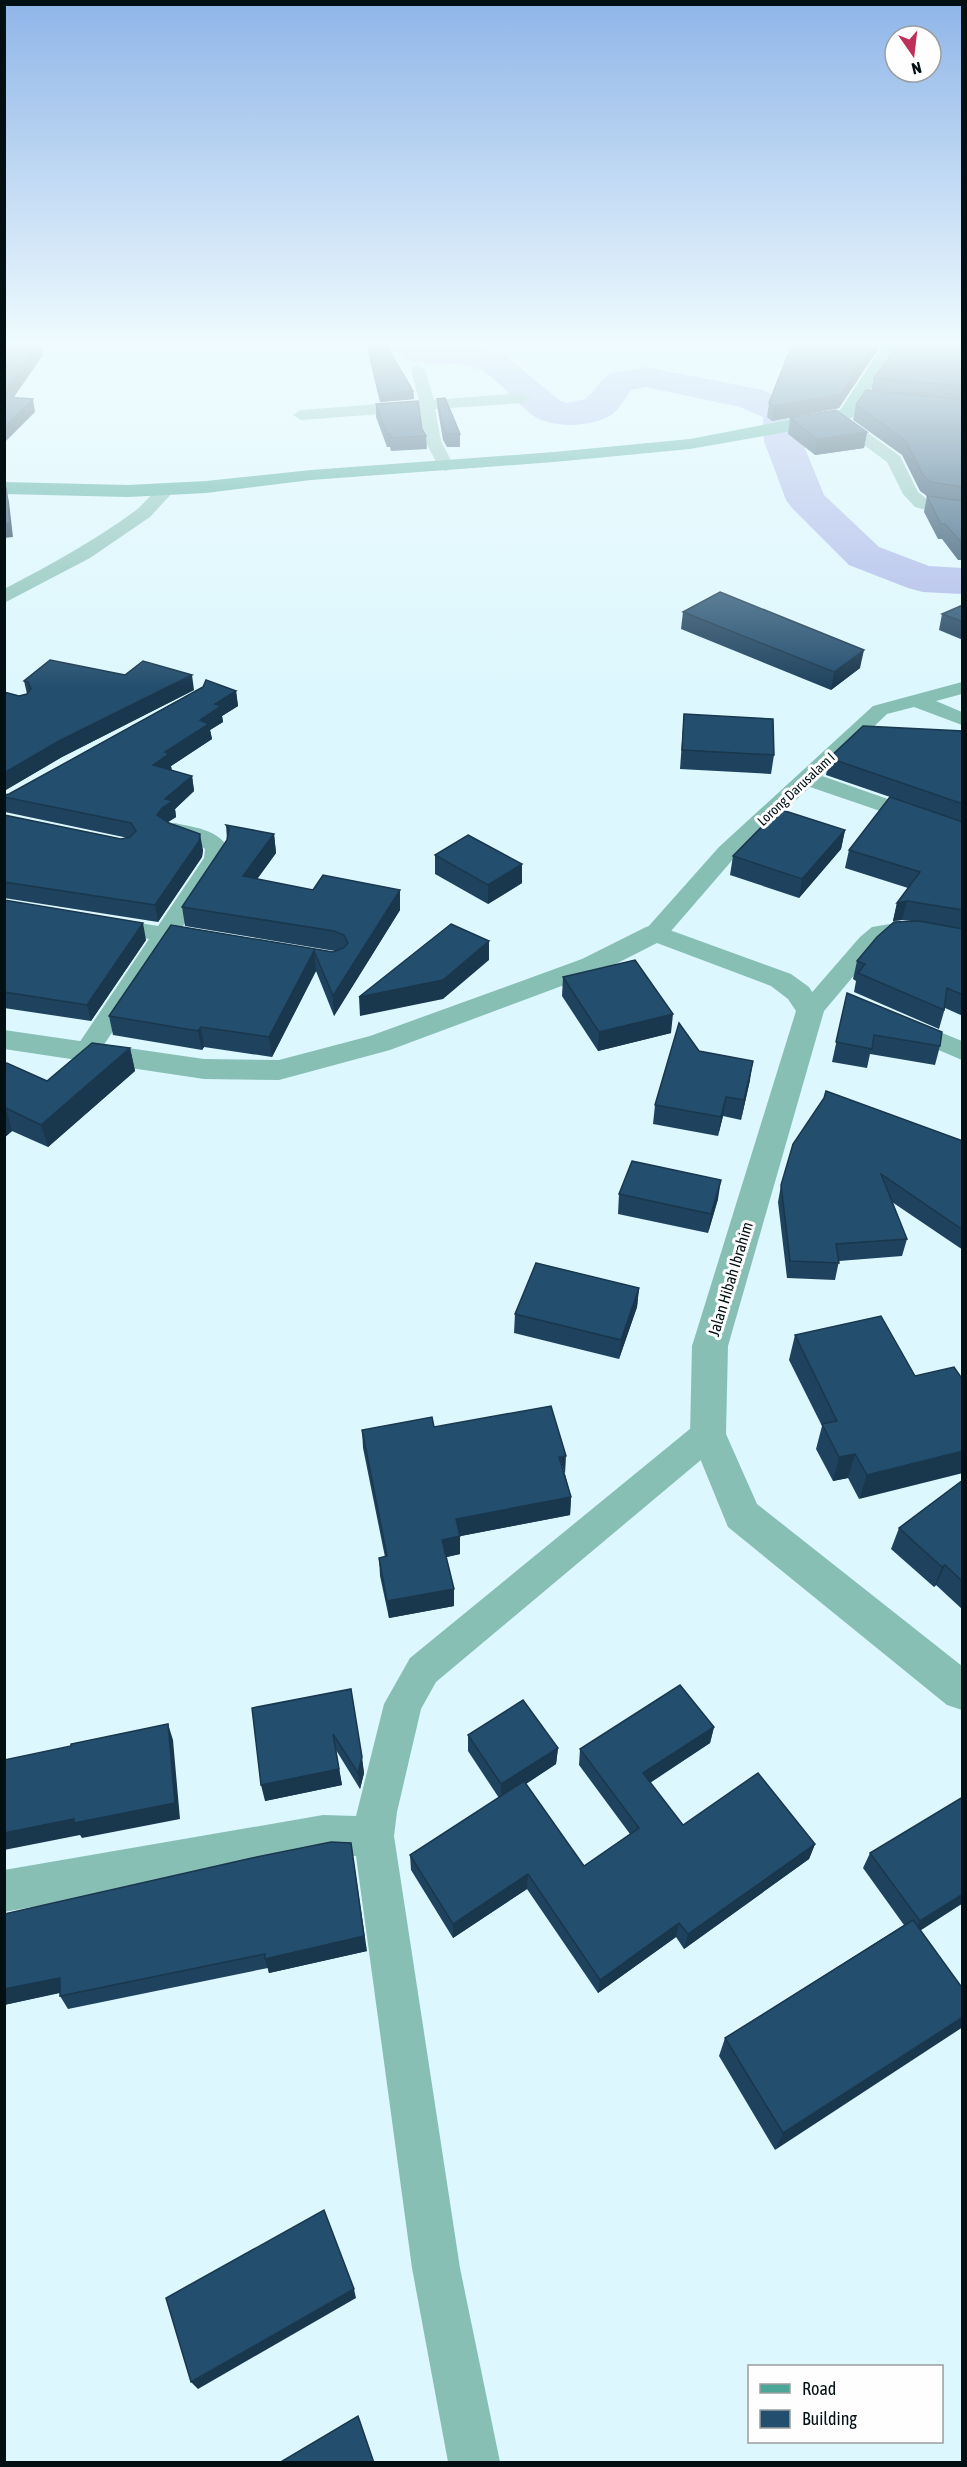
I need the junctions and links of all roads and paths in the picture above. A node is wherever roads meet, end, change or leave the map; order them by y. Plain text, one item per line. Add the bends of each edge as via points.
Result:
1 (442, 458) edge
2 (533, 458) edge
3 (893, 458) edge
4 (446, 466) junction
5 (4, 488) edge
6 (167, 490) junction
7 (963, 509) edge
8 (4, 597) edge
9 (963, 688) edge
10 (916, 701) junction
11 (963, 719) edge
12 (807, 778) junction
13 (175, 830) edge
14 (963, 832) edge
15 (85, 920) edge
16 (656, 933) junction
17 (166, 934) junction
18 (963, 939) edge
19 (222, 943) edge
20 (827, 1001) junction
21 (878, 1015) edge
22 (4, 1039) edge
23 (963, 1051) edge
24 (86, 1052) junction
25 (708, 1434) junction
26 (963, 1691) edge
27 (374, 1836) junction
28 (4, 1891) edge
29 (474, 2463) edge

1 - 4 street
2 - 4 main road
3 - 7 street via 911,494 921,503
4 - 6 main road
5 - 6 main road
6 - 8 street via 144,513 84,554
9 - 10 street, Lorong Darusalam I
10 - 11 street
10 - 12 street, Lorong Darusalam I via 880,710
12 - 14 street
12 - 16 street, Lorong Darusalam I via 727,852
13 - 17 street via 203,836 217,848 216,858
15 - 17 street
16 - 20 street
16 - 24 street via 592,964 380,1043 279,1070 204,1069
17 - 19 street
17 - 24 street
18 - 20 street via 902,929 881,932 869,942
20 - 25 street, Jalan Hibah Ibrahim via 710,1346
21 - 23 street
22 - 24 street
25 - 26 street, Jalan Hibah Ibrahim via 742,1515
25 - 27 street via 423,1670 403,1704 376,1812
27 - 28 street via 323,1835
27 - 29 street via 436,2268

